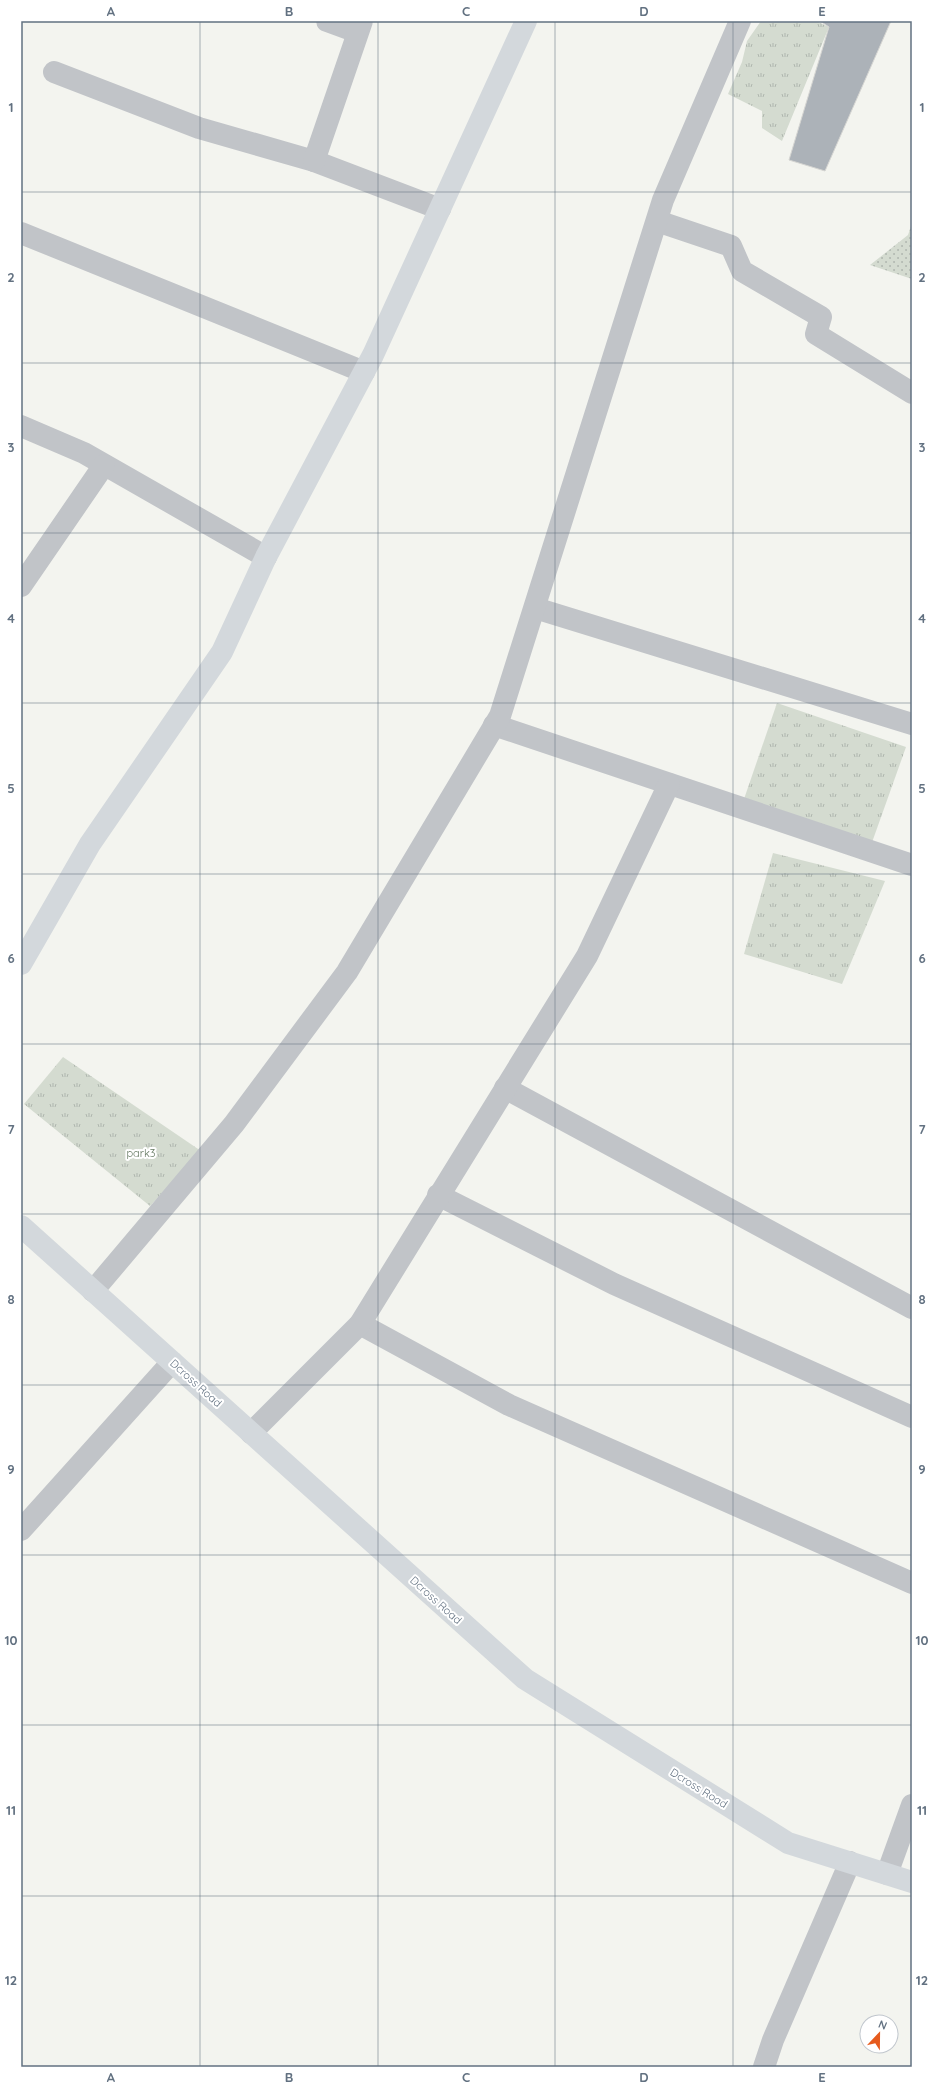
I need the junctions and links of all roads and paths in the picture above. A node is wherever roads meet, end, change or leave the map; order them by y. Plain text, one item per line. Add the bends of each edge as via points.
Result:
1 (327, 21) edge
2 (526, 21) edge
3 (740, 21) edge
4 (360, 27) edge
5 (54, 72) dead end
6 (314, 161) junction
7 (440, 209) junction
8 (657, 221) junction
9 (21, 233) edge
10 (364, 372) junction
11 (912, 393) edge
12 (21, 426) edge
13 (104, 465) junction
14 (266, 557) junction
15 (21, 586) edge
16 (535, 608) junction
17 (912, 724) edge
18 (494, 725) junction
19 (669, 784) junction
20 (912, 865) edge
21 (21, 964) edge
22 (505, 1088) junction
23 (438, 1195) junction
24 (21, 1226) edge
25 (93, 1291) junction
26 (912, 1308) edge
27 (360, 1324) junction
28 (172, 1362) junction
29 (912, 1417) edge
30 (251, 1433) junction
31 (21, 1530) edge
32 (912, 1583) edge
33 (912, 1805) edge
34 (850, 1862) junction
35 (887, 1874) junction
36 (912, 1882) edge
37 (764, 2067) edge

1 - 4 street
2 - 7 main road
3 - 8 street via 663,200
4 - 6 street
5 - 6 street via 199,128
6 - 7 street
7 - 10 main road
8 - 11 street via 730,246 742,271 821,317 816,334
8 - 16 street
9 - 10 street
10 - 14 main road
12 - 13 street via 84,453
13 - 14 street
13 - 15 street
14 - 21 main road via 222,652 90,844
16 - 17 street
16 - 18 street via 500,716
18 - 19 street
18 - 25 street via 347,972 234,1124
19 - 20 street
19 - 22 street via 587,956
22 - 23 street
22 - 26 street
23 - 27 street
23 - 29 street via 614,1284
24 - 25 main road, Dcross Road
25 - 28 main road, Dcross Road
27 - 30 street
27 - 32 street via 509,1405
28 - 30 main road, Dcross Road
28 - 31 street
30 - 34 main road, Dcross Road via 525,1679 788,1844
33 - 35 street
34 - 35 main road, Dcross Road
34 - 37 street via 773,2040
35 - 36 main road, Dcross Road

